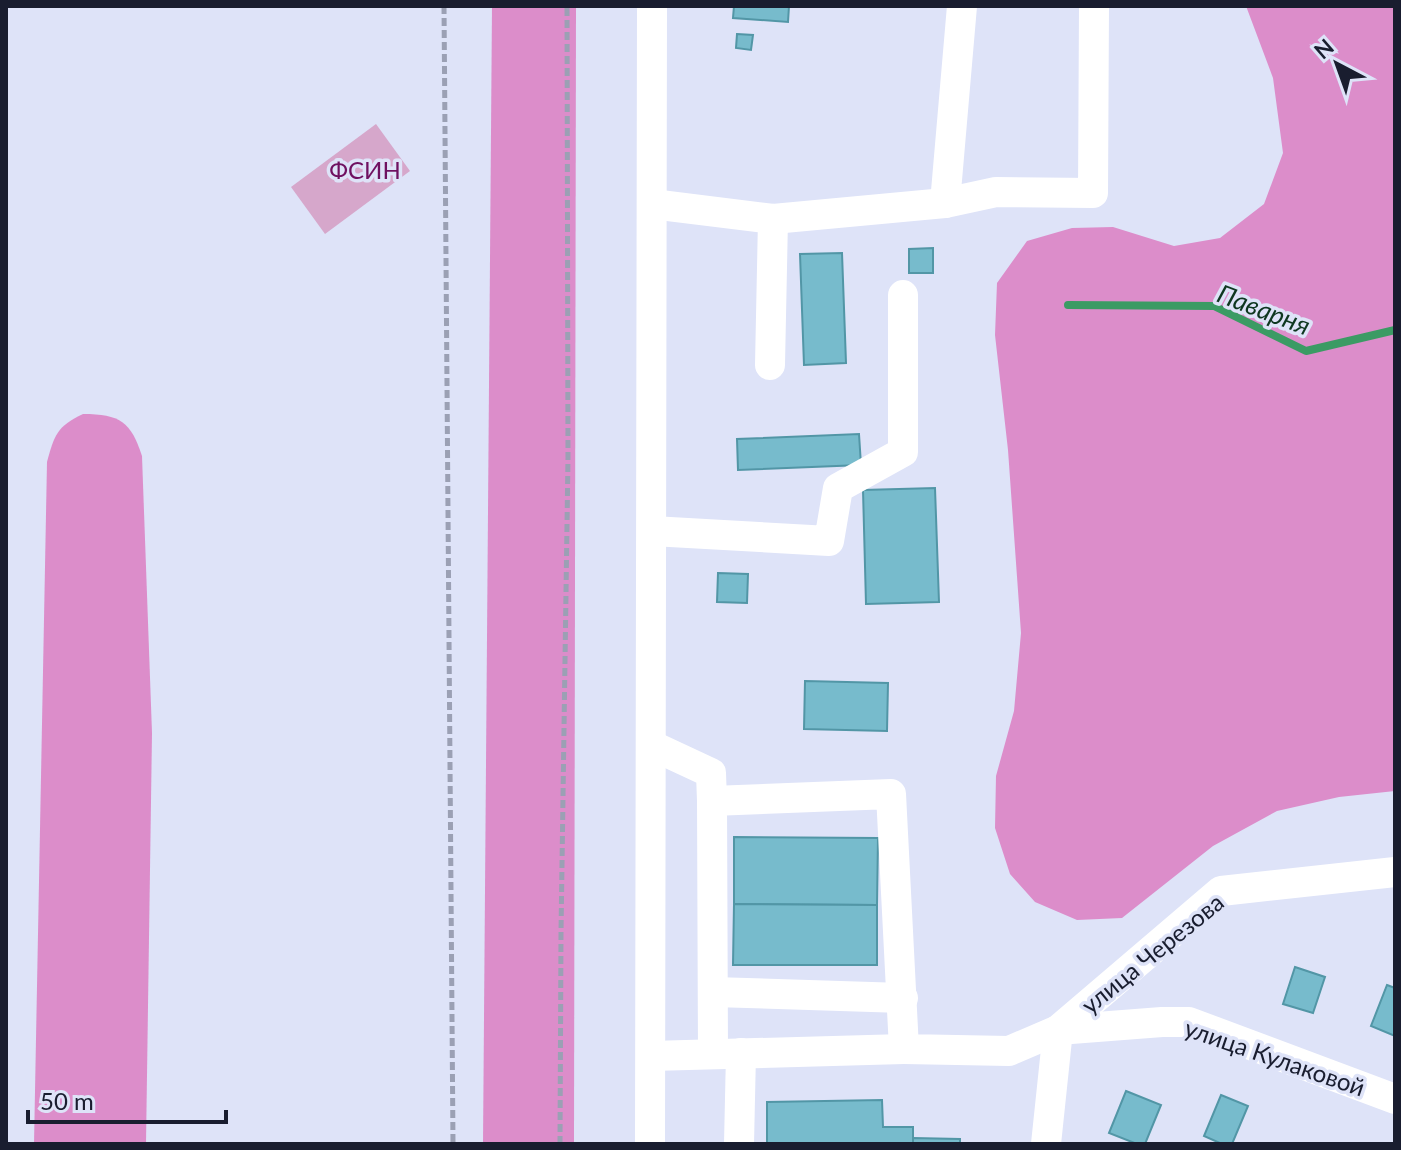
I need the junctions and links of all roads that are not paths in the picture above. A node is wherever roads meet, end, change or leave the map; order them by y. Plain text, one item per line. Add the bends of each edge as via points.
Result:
1 (652, 6) edge
2 (962, 6) edge
3 (1094, 6) edge
4 (945, 203) junction
5 (652, 204) junction
6 (773, 219) junction
7 (903, 295) dead end
8 (770, 365) dead end
9 (652, 531) junction
10 (651, 745) junction
11 (712, 801) junction
12 (1395, 872) edge
13 (713, 992) junction
14 (903, 998) junction
15 (1058, 1030) junction
16 (904, 1049) junction
17 (727, 1054) junction
18 (651, 1056) junction
19 (1395, 1099) edge
20 (650, 1144) edge
21 (739, 1144) edge
22 (1046, 1144) edge

1 - 5 street
2 - 4 street
3 - 4 street via 1093,193 996,192
4 - 6 street
5 - 6 street
5 - 9 street
6 - 8 street
7 - 9 street via 903,452 838,488 829,541
9 - 10 street
10 - 11 street via 711,773
10 - 18 street
11 - 13 street
11 - 14 street via 891,794
12 - 15 street, улица Черезова via 1221,891
13 - 14 street
13 - 17 street
14 - 16 street
15 - 16 street via 1009,1051
15 - 19 street, улица Кулаковой via 1189,1022
15 - 22 street
16 - 17 street
17 - 18 street
17 - 21 street
18 - 20 street

